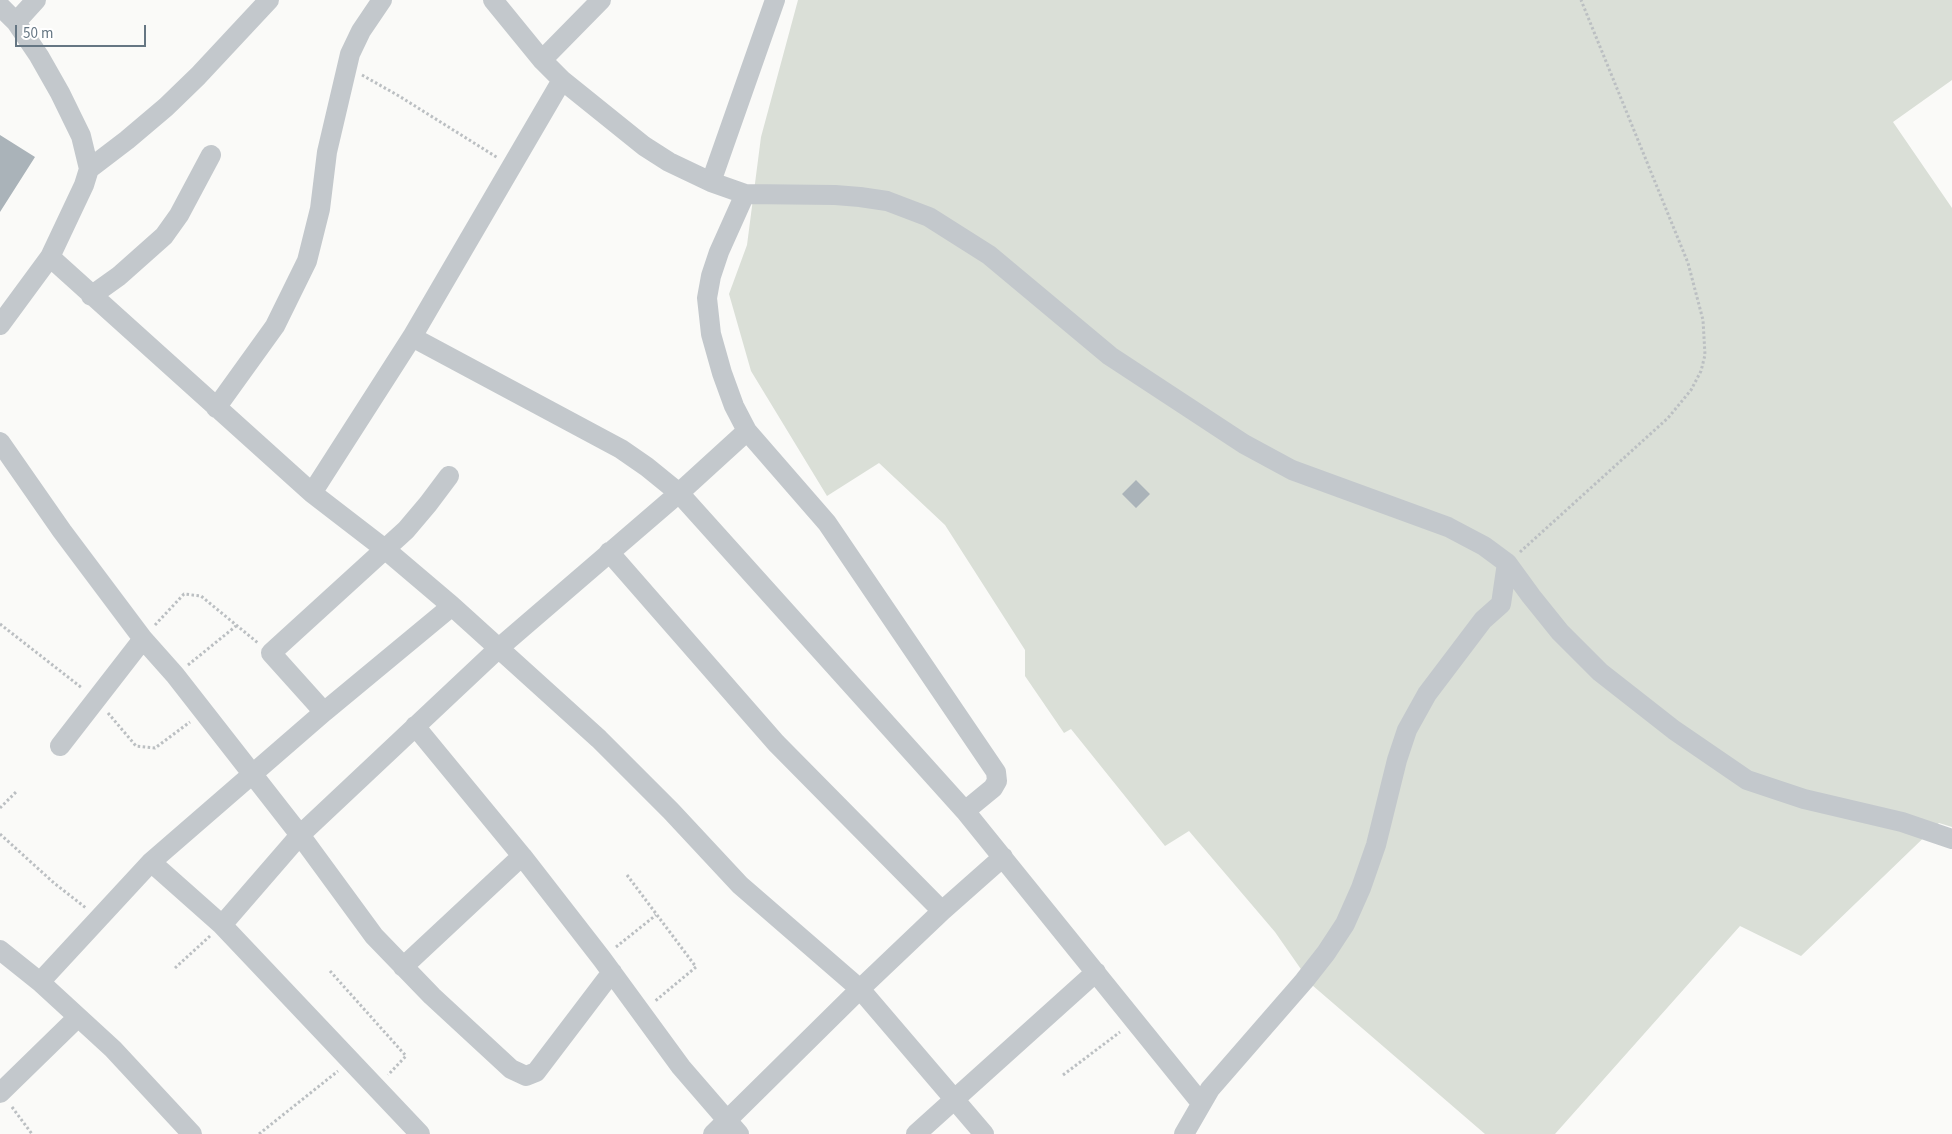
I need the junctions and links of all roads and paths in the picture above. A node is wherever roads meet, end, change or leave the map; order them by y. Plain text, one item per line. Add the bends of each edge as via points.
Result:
1 (36, 0) edge
2 (269, 0) edge
3 (382, 0) edge
4 (492, 0) edge
5 (601, 0) edge
6 (775, 0) edge
7 (1581, 0) edge
8 (0, 6) edge
9 (16, 22) junction
10 (542, 60) junction
11 (347, 67) junction
12 (562, 80) junction
13 (211, 155) dead end
14 (511, 166) junction
15 (89, 169) junction
16 (711, 182) junction
17 (745, 194) junction
18 (50, 257) junction
19 (91, 296) junction
20 (0, 325) edge
21 (412, 337) junction
22 (216, 408) junction
23 (747, 431) junction
24 (0, 442) edge
25 (449, 476) dead end
26 (312, 493) junction
27 (678, 493) junction
28 (386, 550) junction
29 (609, 552) junction
30 (1507, 563) junction
31 (452, 606) junction
32 (0, 624) edge
33 (236, 626) junction
34 (143, 639) junction
35 (500, 648) junction
36 (271, 653) junction
37 (175, 676) junction
38 (95, 698) junction
39 (204, 712) junction
40 (324, 712) junction
41 (416, 726) junction
42 (60, 746) dead end
43 (252, 775) junction
44 (17, 791) dead end
45 (0, 808) edge
46 (965, 811) junction
47 (0, 834) edge
48 (300, 835) junction
49 (1952, 839) edge
50 (522, 856) junction
51 (1003, 857) junction
52 (151, 862) junction
53 (627, 875) dead end
54 (942, 911) junction
55 (656, 915) junction
56 (98, 918) junction
57 (222, 925) junction
58 (0, 950) edge
59 (607, 966) junction
60 (403, 967) junction
61 (176, 968) dead end
62 (330, 971) dead end
63 (1096, 972) junction
64 (40, 982) junction
65 (860, 989) junction
66 (642, 1013) junction
67 (78, 1017) junction
68 (1135, 1021) junction
69 (351, 1060) junction
70 (1063, 1075) dead end
71 (375, 1088) junction
72 (1, 1092) edge
73 (954, 1098) junction
74 (1202, 1103) junction
75 (727, 1130) edge
76 (32, 1134) edge
77 (192, 1134) edge
78 (259, 1134) edge
79 (420, 1134) edge
80 (916, 1134) edge
81 (984, 1134) edge
82 (1184, 1134) edge

1 - 9 street
2 - 15 street via 166,107
3 - 11 street via 353,46
4 - 10 street
5 - 10 street
6 - 16 street
7 - 30 path via 1688,263 1703,320 1702,371 1668,418
8 - 9 street
9 - 15 street via 60,93 81,136
10 - 12 street
11 - 14 path
11 - 22 street via 307,261 275,326
12 - 14 street
12 - 16 street via 644,146
13 - 19 street via 164,236
14 - 21 street
15 - 18 street
16 - 17 street
17 - 23 street via 718,252 707,298 711,334 722,373
17 - 30 street via 860,197 887,201 929,217 989,255 1110,356 1244,444 1292,470 1448,527 1484,546
18 - 19 street
18 - 20 street
19 - 22 street
21 - 26 street
21 - 27 street via 621,450
22 - 26 street
23 - 27 street
23 - 46 street via 827,523 996,772 993,788
24 - 34 street
25 - 28 street via 423,511
26 - 28 street
27 - 29 street
27 - 46 street
28 - 31 street
28 - 36 street
29 - 35 street
29 - 54 street via 776,743
30 - 49 street via 1560,632 1600,672 1674,730 1748,780 1804,799 1902,822
30 - 74 street via 1501,604 1483,620 1427,694 1407,730 1376,845 1345,924 1304,981 1210,1089
31 - 35 street
31 - 40 street
32 - 38 path
33 - 34 path via 201,596 184,594
33 - 36 path
33 - 37 path
34 - 37 street
34 - 38 street
35 - 41 street
35 - 65 street via 636,775 740,885
36 - 40 street
37 - 39 street
38 - 39 path via 136,746 155,748
38 - 42 street
39 - 43 street
40 - 43 street
41 - 48 street
41 - 50 street
43 - 48 street
43 - 52 street
44 - 45 path
46 - 51 street
47 - 56 path
48 - 57 street
48 - 60 street via 374,936
50 - 59 street
50 - 60 street
51 - 54 street
51 - 63 street
52 - 56 street
52 - 57 street
53 - 55 path
54 - 65 street
55 - 59 path
55 - 66 path via 696,967
56 - 64 street
57 - 61 path
57 - 69 street
58 - 64 street
59 - 60 street via 536,1072 526,1076 511,1069
59 - 66 street
62 - 71 path via 406,1056
63 - 68 street
63 - 73 street
64 - 67 street
65 - 73 street
65 - 75 street
66 - 75 street
67 - 72 street
67 - 77 street
68 - 70 path
68 - 74 street
69 - 71 street
69 - 78 path
71 - 79 street
72 - 76 path
73 - 80 street
73 - 81 street
74 - 82 street

